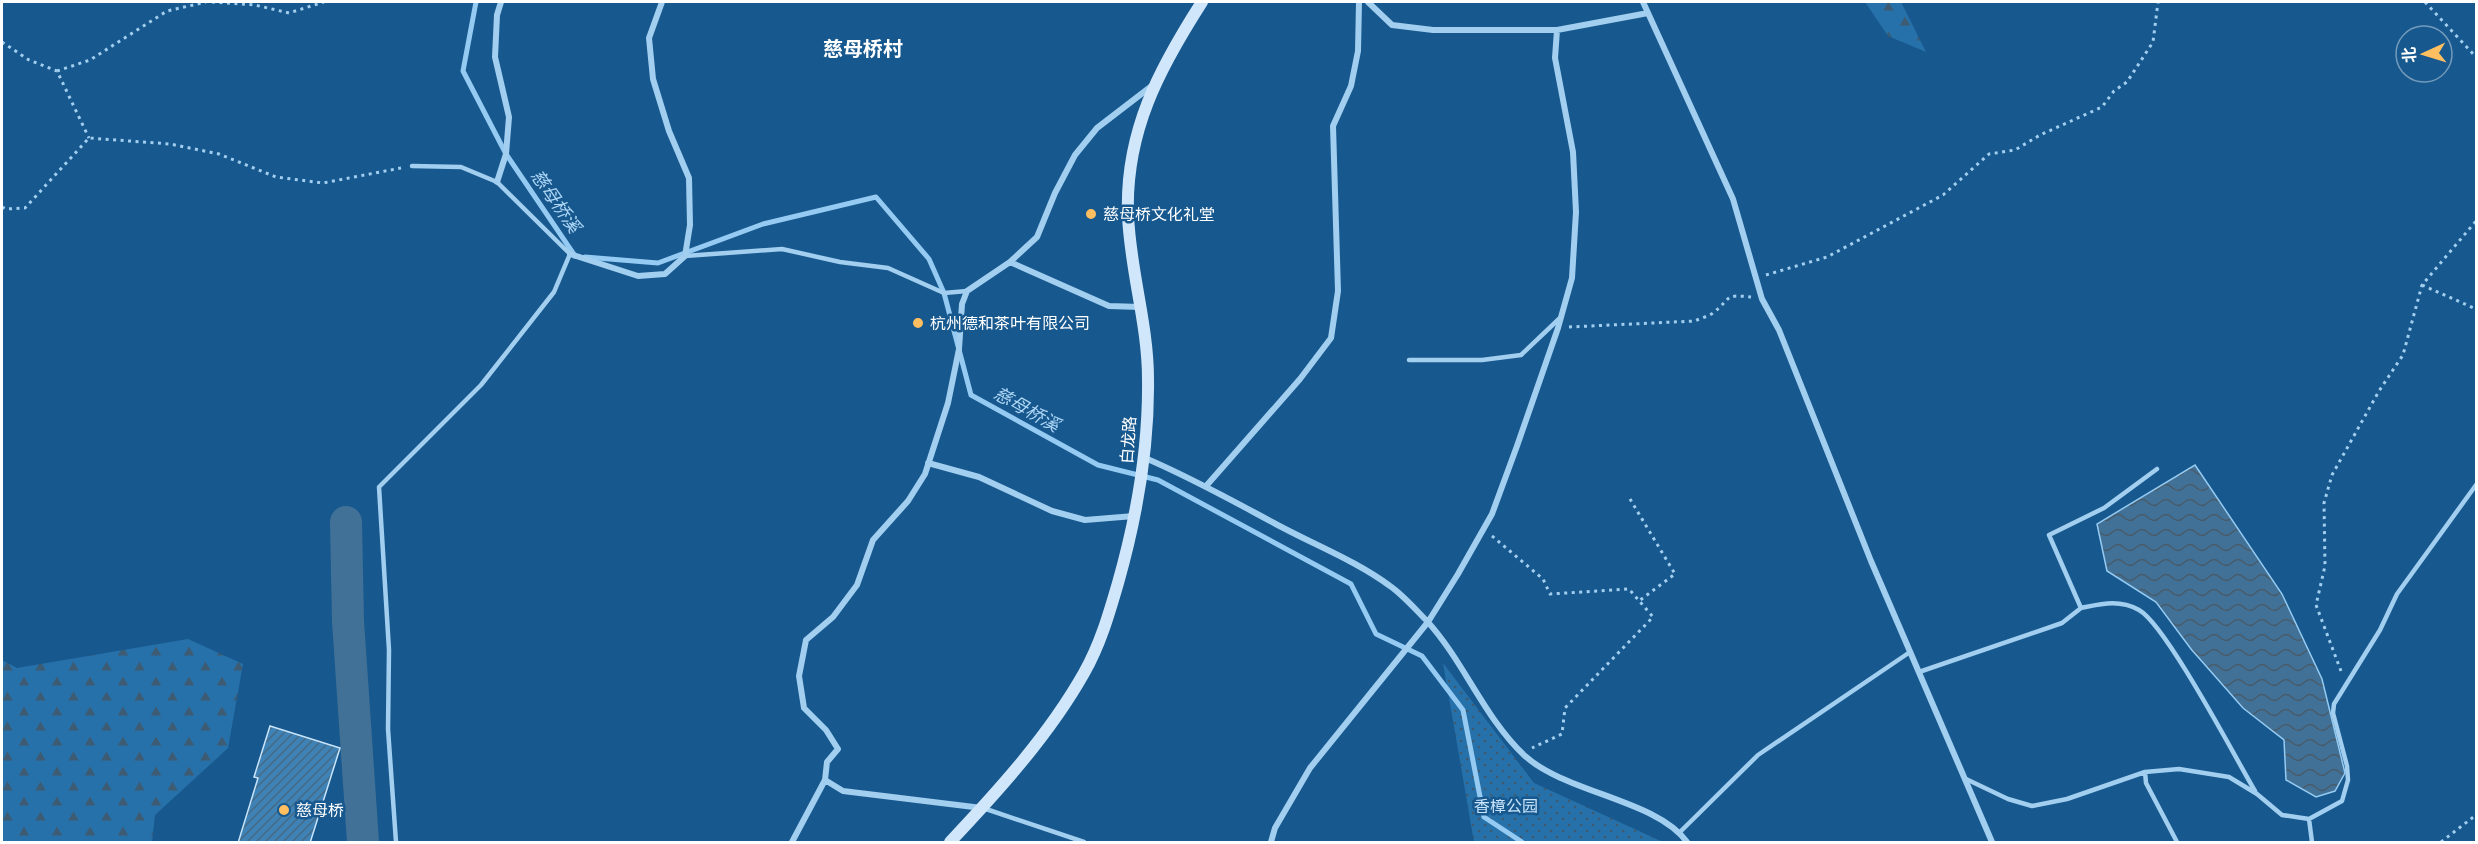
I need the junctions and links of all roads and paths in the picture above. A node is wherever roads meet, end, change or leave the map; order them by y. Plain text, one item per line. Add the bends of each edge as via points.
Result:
1 (206, 2) edge
2 (212, 2) edge
3 (324, 2) edge
4 (501, 2) edge
5 (662, 2) edge
6 (1202, 2) edge
7 (1359, 2) edge
8 (1368, 2) edge
9 (1643, 2) edge
10 (2158, 2) edge
11 (2425, 2) edge
12 (1648, 13) junction
13 (1557, 30) junction
14 (2, 42) edge
15 (2476, 57) edge
16 (57, 71) junction
17 (1155, 83) junction
18 (88, 138) junction
19 (412, 166) joint
20 (497, 182) junction
21 (2, 207) edge
22 (2476, 221) edge
23 (570, 254) junction
24 (685, 256) junction
25 (1010, 262) junction
26 (1757, 278) junction
27 (2422, 285) junction
28 (966, 291) junction
29 (1762, 299) junction
30 (1140, 307) junction
31 (2476, 309) edge
32 (1561, 316) junction
33 (1558, 328) junction
34 (1409, 360) dead end
35 (1145, 458) junction
36 (928, 463) junction
37 (2157, 469) dead end
38 (1207, 485) junction
39 (2476, 485) edge
40 (1630, 499) dead end
41 (1134, 516) junction
42 (1484, 530) junction
43 (1640, 601) junction
44 (2081, 608) junction
45 (1428, 622) junction
46 (1910, 652) junction
47 (1919, 672) junction
48 (2346, 684) junction
49 (1522, 753) junction
50 (2145, 772) junction
51 (1966, 779) junction
52 (825, 780) junction
53 (2257, 794) junction
54 (982, 808) junction
55 (2476, 815) edge
56 (2309, 819) junction
57 (1680, 832) junction
58 (396, 843) edge
59 (792, 843) edge
60 (950, 843) edge
61 (1084, 843) edge
62 (1271, 843) edge
63 (1687, 843) edge
64 (1992, 843) edge
65 (2177, 843) edge
66 (2312, 843) edge
67 (2441, 843) edge

1 - 16 path via 167,11 90,60
2 - 3 path via 255,5 289,14
4 - 20 street via 495,57 509,117 506,154
5 - 24 street via 649,38 653,79 689,178 690,225
6 - 17 street, 白龙路
7 - 38 street via 1358,51 1352,86 1334,126 1338,291 1331,338
8 - 13 street via 1392,25 1433,30
9 - 12 street
10 - 26 path via 2153,42 2127,82 2103,107 2015,150 1989,154 1943,195 1827,257
11 - 15 path
12 - 13 street
12 - 26 street via 1733,199
13 - 32 street via 1555,58 1573,152 1576,212 1572,278
14 - 16 path via 29,60
16 - 18 path
17 - 25 street via 1097,128 1071,162 1037,237
17 - 30 street, 白龙路 via 1131,158 1128,214
18 - 19 path via 170,144 219,154 276,177 323,183
18 - 21 path via 25,208
19 - 20 lane via 461,167
20 - 23 lane
22 - 27 path
23 - 24 street via 638,276 665,274
23 - 58 lane via 554,292 481,385 379,487
24 - 28 lane via 782,249 888,268 944,293
25 - 28 street
25 - 30 street via 1109,306
26 - 29 street
27 - 31 path
27 - 48 path via 2403,355 2332,475 2324,503 2325,566 2316,605
28 - 36 street via 948,403
29 - 33 path via 1734,295 1720,303 1714,313 1695,321
29 - 46 street via 1779,330
30 - 35 street, 白龙路 via 1148,378
32 - 33 street
32 - 34 lane via 1521,355 1482,360
33 - 42 street
35 - 38 street
35 - 41 street, 白龙路
36 - 41 street via 979,477 1052,512 1085,520
36 - 52 street via 908,501 873,540 857,585 833,616 806,640 799,676 804,708 838,749 827,762
37 - 44 lane via 2104,508 2049,535
38 - 45 street via 1391,586
39 - 48 lane via 2412,571
40 - 43 path via 1675,574
41 - 54 street, 白龙路 via 1105,627 1084,672 1050,726
42 - 43 path via 1543,579 1550,594 1629,590
42 - 45 street
43 - 49 path via 1653,617 1565,708 1562,734
44 - 47 lane via 2062,623
44 - 53 lane via 2112,601 2139,610 2163,635
45 - 49 street
45 - 62 street via 1310,768 1275,828
46 - 47 street
46 - 57 lane via 1758,755
47 - 51 street
48 - 56 lane via 2333,712 2347,766 2345,794 2342,801
49 - 57 street via 1557,778 1618,801
50 - 51 lane via 2067,799 2032,806
50 - 53 lane via 2179,769 2229,777
50 - 65 lane via 2146,783
51 - 64 street
52 - 54 street via 843,791
52 - 59 street
53 - 56 lane via 2282,815
54 - 60 street, 白龙路
54 - 61 lane
55 - 67 path
56 - 66 lane
57 - 63 street

